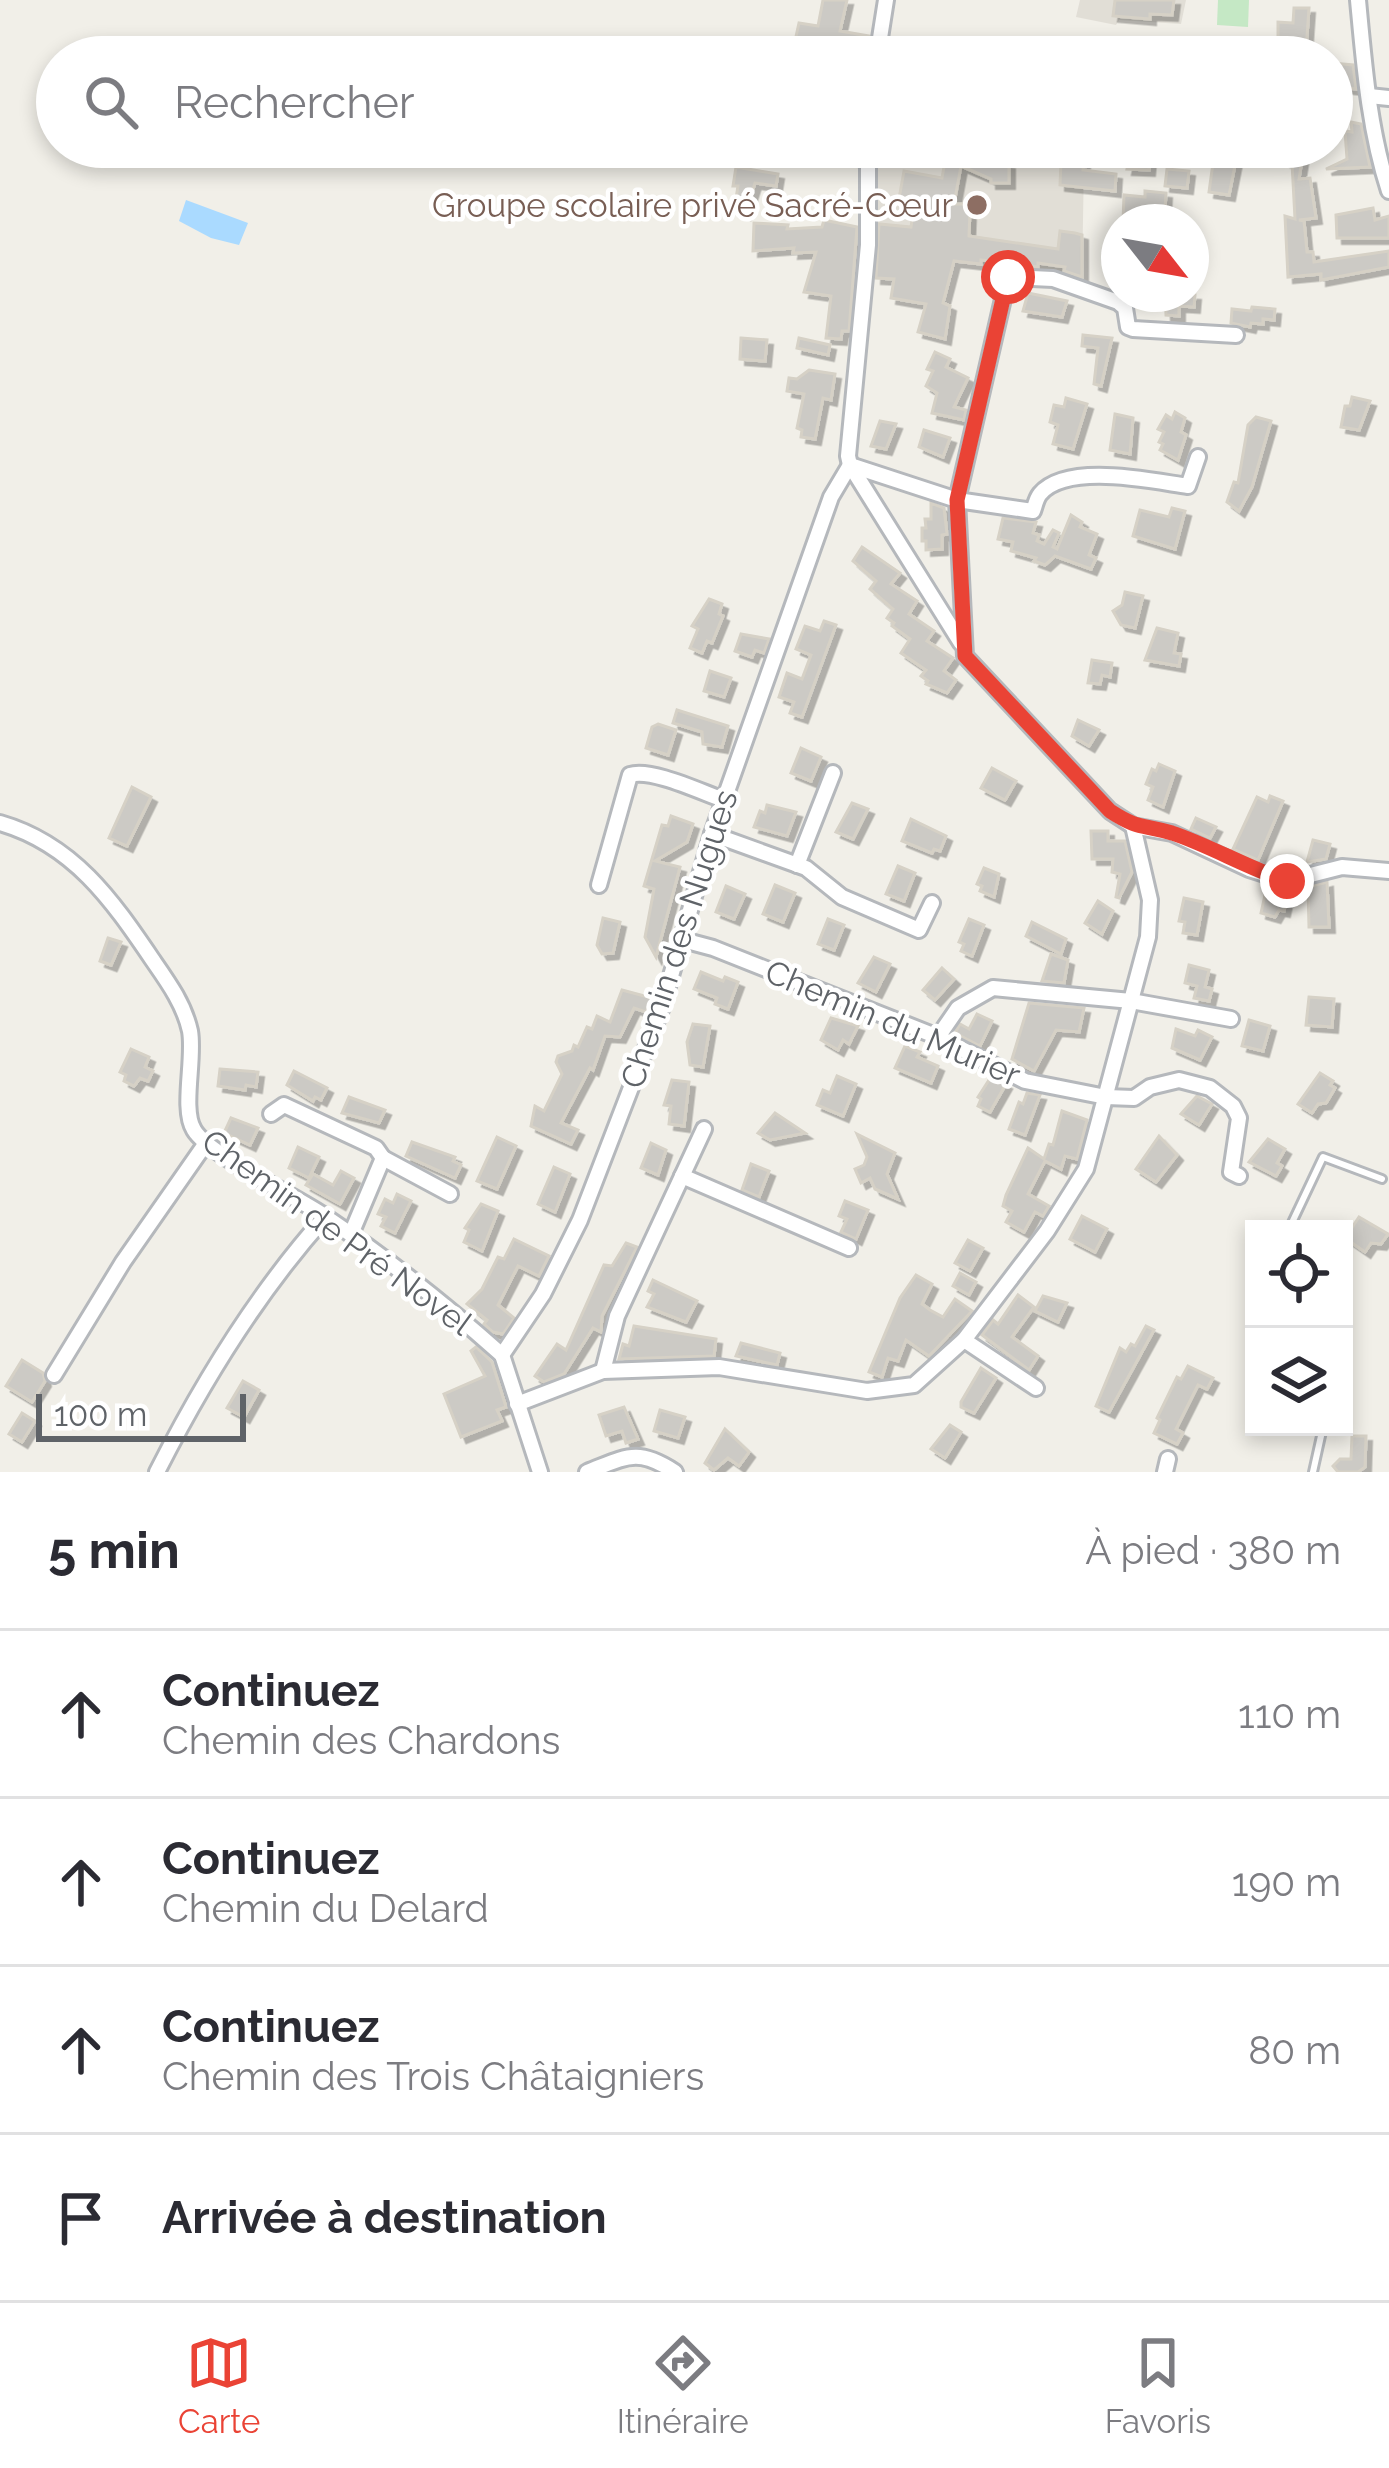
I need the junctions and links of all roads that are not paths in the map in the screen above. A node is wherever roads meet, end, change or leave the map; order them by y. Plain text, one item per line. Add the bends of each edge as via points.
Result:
1 (886, 0) edge
2 (1358, 0) edge
3 (881, 36) edge
4 (1370, 96) junction
5 (1389, 98) edge
6 (868, 168) edge
7 (1389, 191) edge
8 (1235, 335) dead end
9 (1198, 457) dead end
10 (850, 465) junction
11 (957, 500) junction
12 (963, 645) junction
13 (833, 772) dead end
14 (724, 800) junction
15 (0, 824) edge
16 (1133, 826) junction
17 (712, 834) junction
18 (797, 865) junction
19 (1389, 871) edge
20 (599, 885) dead end
21 (932, 903) dead end
22 (682, 940) junction
23 (1131, 1001) junction
24 (1231, 1019) dead end
25 (938, 1037) junction
26 (1106, 1096) junction
27 (272, 1114) dead end
28 (704, 1129) dead end
29 (206, 1143) junction
30 (383, 1158) junction
31 (682, 1176) junction
32 (1239, 1176) dead end
33 (1382, 1179) dead end
34 (450, 1194) dead end
35 (326, 1217) junction
36 (1292, 1220) edge
37 (351, 1234) junction
38 (849, 1248) dead end
39 (964, 1340) junction
40 (502, 1355) junction
41 (603, 1371) junction
42 (54, 1376) dead end
43 (1036, 1388) dead end
44 (517, 1404) junction
45 (1321, 1436) edge
46 (157, 1472) edge
47 (540, 1472) edge
48 (587, 1472) edge
49 (675, 1472) edge
50 (1313, 1472) edge

1 - 3 street
2 - 4 street
4 - 5 street
4 - 7 street
6 - 10 street
8 - 11 street via 1128,327 1118,302 1053,279 1008,277
9 - 11 street via 1188,486 1069,478 1041,493 1033,512
10 - 11 street
10 - 12 street
10 - 14 street, Chemin des Nugues via 831,497
11 - 12 street
12 - 16 street via 1007,705
13 - 18 street
14 - 17 street, Chemin des Nugues
14 - 20 street via 640,772 630,776
15 - 29 street, Chemin de Pré Novel via 62,853 107,892 164,977 184,1008 193,1059 190,1119
16 - 19 street via 1172,833 1287,881 1342,867
16 - 23 street via 1150,900
17 - 18 street
17 - 22 street, Chemin des Nugues
18 - 21 street via 842,897 919,929
22 - 25 street, Chemin du Murier
22 - 40 street, Chemin des Nugues via 580,1220
23 - 24 street
23 - 25 street via 992,988 958,1008
23 - 26 street
25 - 26 street, Chemin du Murier via 1025,1081
26 - 32 street via 1134,1098 1179,1080 1210,1088 1239,1118 1231,1172
26 - 39 street via 1087,1169
27 - 30 street via 284,1105
28 - 31 street
29 - 35 street, Chemin de Pré Novel
29 - 42 street
30 - 34 street
30 - 37 street
31 - 38 street
31 - 41 street via 616,1316
33 - 36 lane via 1323,1157
35 - 37 street, Chemin de Pré Novel
35 - 46 street via 228,1350
37 - 40 street, Chemin de Pré Novel
39 - 41 street via 914,1385 867,1391 719,1367
39 - 43 street
40 - 44 street
41 - 44 street
44 - 47 street
45 - 50 lane
48 - 49 street via 634,1454

